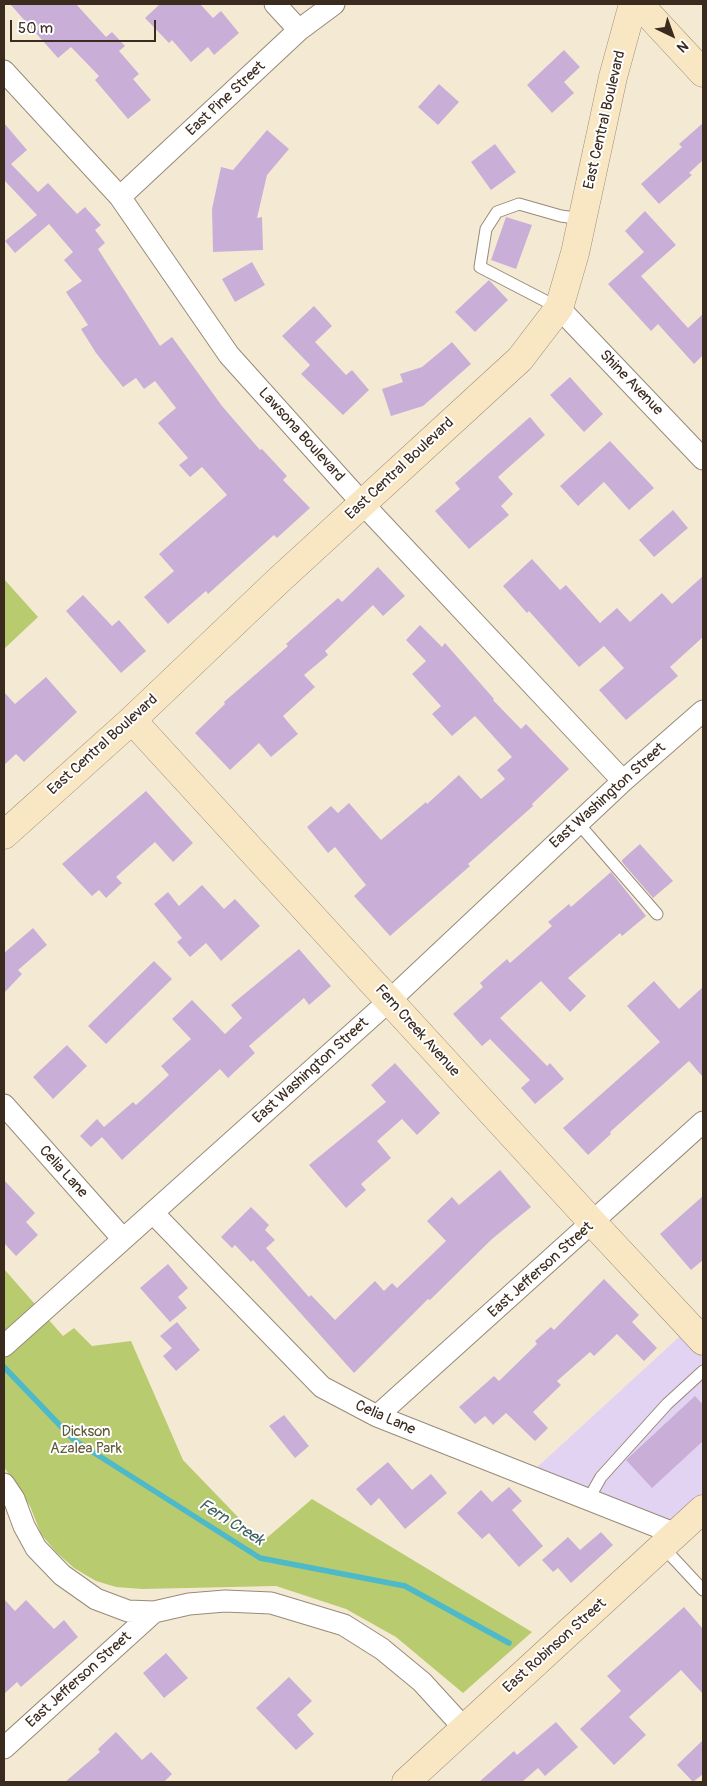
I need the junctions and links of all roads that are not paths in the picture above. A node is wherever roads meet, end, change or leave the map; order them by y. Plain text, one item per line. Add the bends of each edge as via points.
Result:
1 (275, 4) edge
2 (334, 4) edge
3 (633, 4) edge
4 (639, 4) edge
5 (300, 30) junction
6 (4, 71) edge
7 (703, 72) edge
8 (120, 197) junction
9 (583, 219) junction
10 (559, 308) junction
11 (703, 459) edge
12 (363, 504) junction
13 (703, 711) edge
14 (132, 720) junction
15 (623, 781) junction
16 (578, 823) junction
17 (4, 835) edge
18 (657, 914) dead end
19 (389, 1001) junction
20 (4, 1105) edge
21 (703, 1122) edge
22 (153, 1213) junction
23 (592, 1223) junction
24 (123, 1239) junction
25 (703, 1340) edge
26 (4, 1346) edge
27 (703, 1371) edge
28 (378, 1416) junction
29 (4, 1484) edge
30 (588, 1500) junction
31 (703, 1509) edge
32 (669, 1540) junction
33 (703, 1590) edge
34 (154, 1612) junction
35 (464, 1728) junction
36 (4, 1748) edge
37 (406, 1782) edge

1 - 5 street
2 - 5 street, East Pine Street
3 - 9 street, East Central Boulevard
4 - 7 street
5 - 8 street, East Pine Street
6 - 8 street, Lawsona Boulevard
8 - 12 street, Lawsona Boulevard via 229,355
9 - 10 street, East Central Boulevard
9 - 10 lane via 519,204 497,212 486,229 480,267
10 - 11 street, Shine Avenue
10 - 12 street, East Central Boulevard via 520,359
12 - 14 street, East Central Boulevard
12 - 15 street, Lawsona Boulevard
13 - 15 street, East Washington Street
14 - 17 street, East Central Boulevard
14 - 19 street, Fern Creek Avenue
15 - 16 street, East Washington Street
16 - 18 lane
16 - 19 street, East Washington Street
19 - 22 street, East Washington Street
19 - 23 street, Fern Creek Avenue
20 - 24 street, Celia Lane
21 - 23 street, East Jefferson Street
22 - 24 street, East Washington Street
22 - 28 street, Celia Lane via 322,1387
23 - 25 street, Fern Creek Avenue
23 - 28 street, East Jefferson Street
24 - 26 street, East Washington Street
27 - 30 lane via 667,1404 601,1477
28 - 30 street, Celia Lane
29 - 34 street via 14,1498 36,1548 62,1575 96,1599 128,1611
30 - 32 street, Celia Lane
31 - 32 street, East Robinson Street
32 - 33 lane
32 - 35 street, East Robinson Street
34 - 35 street via 225,1600 271,1603 344,1625 382,1649 422,1682
34 - 36 street, East Jefferson Street
35 - 37 street, East Robinson Street

